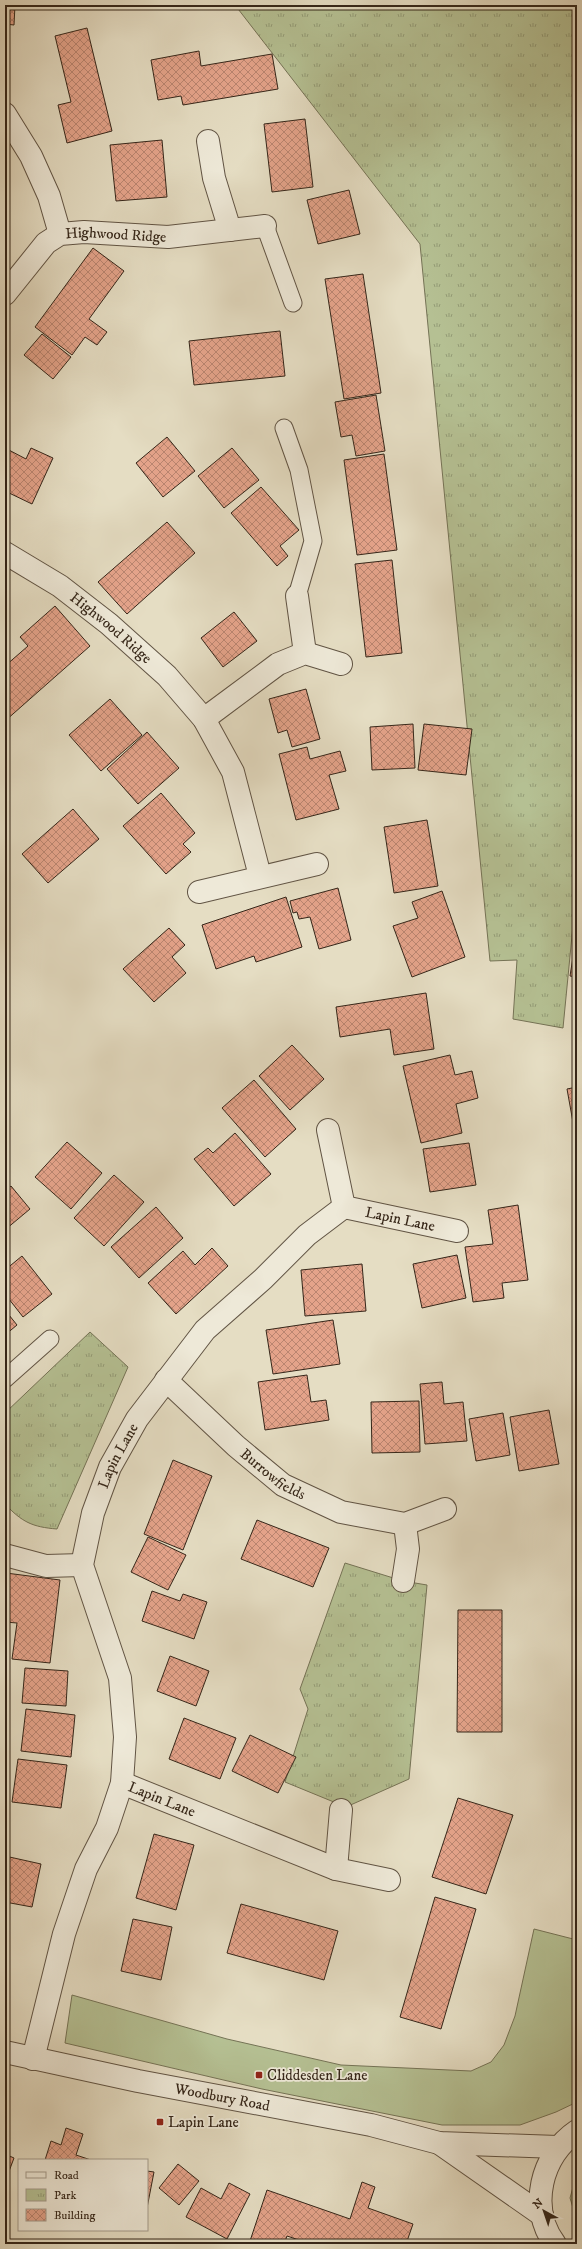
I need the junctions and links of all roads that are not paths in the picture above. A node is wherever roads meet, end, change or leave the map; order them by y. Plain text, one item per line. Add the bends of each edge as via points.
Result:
1 (5, 114) edge
2 (208, 141) dead end
3 (265, 226) joint
4 (230, 230) junction
5 (60, 234) junction
6 (5, 294) edge
7 (293, 303) dead end
8 (284, 428) dead end
9 (5, 553) edge
10 (297, 596) joint
11 (305, 653) junction
12 (342, 664) dead end
13 (204, 719) junction
14 (317, 864) dead end
15 (260, 876) junction
16 (199, 892) dead end
17 (328, 1130) dead end
18 (344, 1207) junction
19 (457, 1231) dead end
20 (50, 1339) dead end
21 (5, 1379) edge
22 (166, 1380) junction
23 (445, 1509) dead end
24 (405, 1524) junction
25 (5, 1555) edge
26 (82, 1565) junction
27 (404, 1581) dead end
28 (122, 1784) junction
29 (341, 1810) dead end
30 (336, 1869) junction
31 (389, 1880) dead end
32 (5, 2052) edge
33 (33, 2059) junction
34 (577, 2130) edge
35 (439, 2143) junction
36 (558, 2147) junction
37 (542, 2215) junction
38 (555, 2244) edge

1 - 5 street via 31,156 49,196
2 - 4 street via 214,178
3 - 4 street, Highwood Ridge
3 - 7 lane, Highwood Ridge
4 - 5 street, Highwood Ridge via 168,237 84,232
5 - 6 street, Highwood Ridge via 46,243
8 - 10 lane via 299,470 313,541
9 - 13 street, Highwood Ridge via 60,586 109,624 167,676
10 - 11 street
11 - 12 street
11 - 13 street via 278,664
13 - 15 street, Highwood Ridge via 233,772
14 - 15 street
15 - 16 street
17 - 18 street, Lapin Lane
18 - 19 street, Lapin Lane
18 - 22 street, Lapin Lane via 307,1235 263,1279 205,1330
20 - 21 lane
22 - 24 street, Burrowfields via 236,1446 283,1485 341,1512
22 - 26 street, Lapin Lane via 137,1419 110,1467 93,1512
23 - 24 street
24 - 27 street via 408,1549
25 - 26 street via 46,1566
26 - 28 street, Lapin Lane via 120,1678 125,1737
28 - 30 street, Lapin Lane
28 - 33 street, Lapin Lane via 107,1828 86,1869 64,1934
29 - 30 street
30 - 31 street, Lapin Lane
32 - 33 street, Woodbury Road
33 - 35 street, Woodbury Road via 371,2125
34 - 36 street
35 - 36 street, Woodbury Road
35 - 37 street, Woodbury Road
36 - 37 street via 542,2182
37 - 38 street

